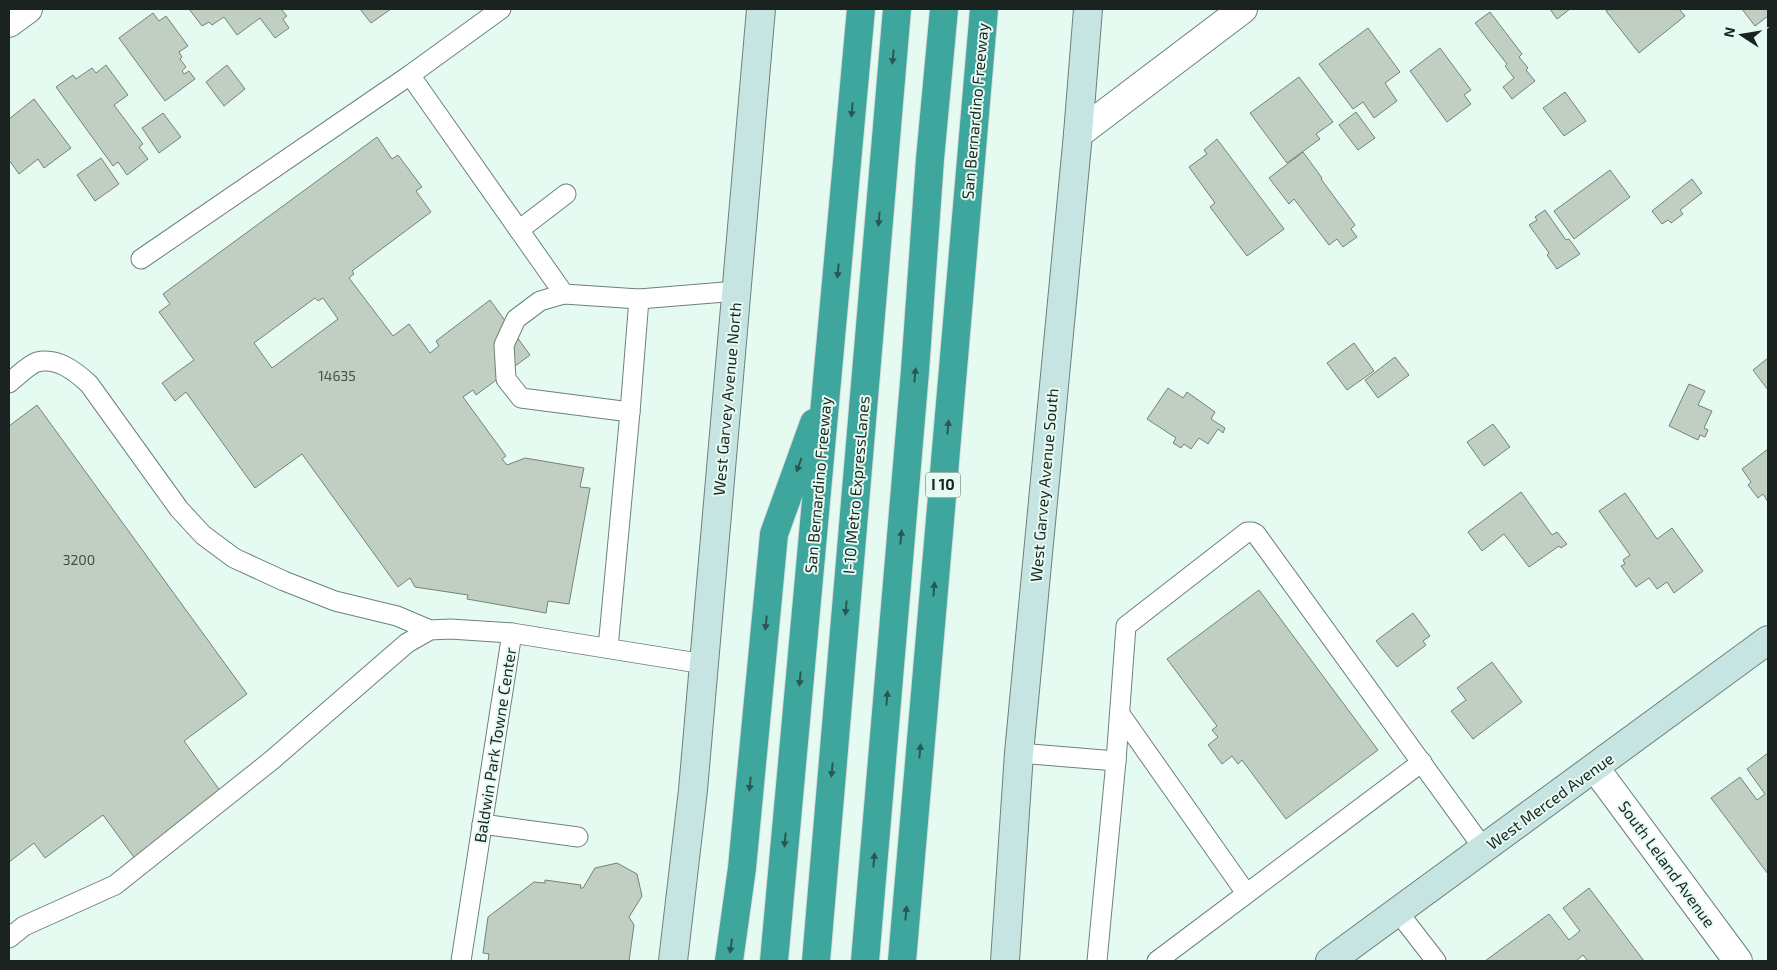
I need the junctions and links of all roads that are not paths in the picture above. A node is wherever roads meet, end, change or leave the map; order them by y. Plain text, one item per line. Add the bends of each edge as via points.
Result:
1 (28, 9) edge
2 (502, 9) edge
3 (761, 9) edge
4 (861, 9) edge
5 (897, 9) edge
6 (944, 9) edge
7 (984, 9) edge
8 (1088, 9) edge
9 (1243, 9) edge
10 (9, 23) edge
11 (410, 75) junction
12 (1078, 134) junction
13 (566, 194) dead end
14 (518, 230) junction
15 (141, 258) dead end
16 (736, 291) junction
17 (564, 294) junction
18 (639, 299) junction
19 (9, 383) edge
20 (827, 386) junction
21 (630, 412) junction
22 (430, 630) junction
23 (512, 633) junction
24 (1768, 640) edge
25 (608, 648) junction
26 (704, 664) junction
27 (1120, 714) junction
28 (1018, 754) junction
29 (1116, 761) junction
30 (1422, 762) junction
31 (1595, 768) junction
32 (482, 824) junction
33 (578, 837) dead end
34 (1484, 849) junction
35 (1246, 893) junction
36 (1398, 912) junction
37 (9, 938) edge
38 (461, 961) edge
39 (673, 961) edge
40 (729, 961) edge
41 (774, 961) edge
42 (816, 961) edge
43 (865, 961) edge
44 (902, 961) edge
45 (1005, 961) edge
46 (1097, 961) edge
47 (1157, 961) edge
48 (1332, 961) edge
49 (1436, 961) edge
50 (1738, 961) edge

1 - 10 street
2 - 11 lane
3 - 16 street, West Garvey Avenue North
4 -> 20 highway, San Bernardino Freeway
5 -> 42 highway, I-10 Metro ExpressLanes
43 -> 6 highway
44 -> 7 highway, San Bernardino Freeway / I 10
8 - 12 street, West Garvey Avenue South
9 - 12 street
11 - 14 lane
11 - 15 lane
12 - 28 street, West Garvey Avenue South
13 - 14 lane
14 - 17 lane
16 - 18 lane
16 - 26 street, West Garvey Avenue North
17 - 18 lane
17 - 21 lane via 540,301 516,318 504,345 506,379 521,398
18 - 21 lane
19 - 22 lane via 36,363 47,361 75,371 89,384 178,509 203,535 234,558 327,598 397,616
20 -> 40 highway via 774,534 742,868
20 -> 41 highway, San Bernardino Freeway
21 - 25 lane
22 - 23 lane
22 - 37 lane via 407,643 272,760 115,886 24,926
23 - 25 lane, Baldwin Park Towne Center
23 - 32 lane, Baldwin Park Towne Center
24 - 31 street, West Merced Avenue
25 - 26 lane, Baldwin Park Towne Center
26 - 39 street, West Garvey Avenue North
27 - 29 lane
27 - 30 lane via 1126,626 1247,532 1252,532
27 - 35 lane
28 - 29 lane
28 - 45 street, West Garvey Avenue South
29 - 46 lane
30 - 34 lane
30 - 35 lane
31 - 34 street, West Merced Avenue
31 - 50 street, South Leland Avenue
32 - 33 lane
32 - 38 lane, Baldwin Park Towne Center
34 - 36 street, West Merced Avenue
35 - 47 lane
36 - 48 street, West Merced Avenue
36 - 49 lane

